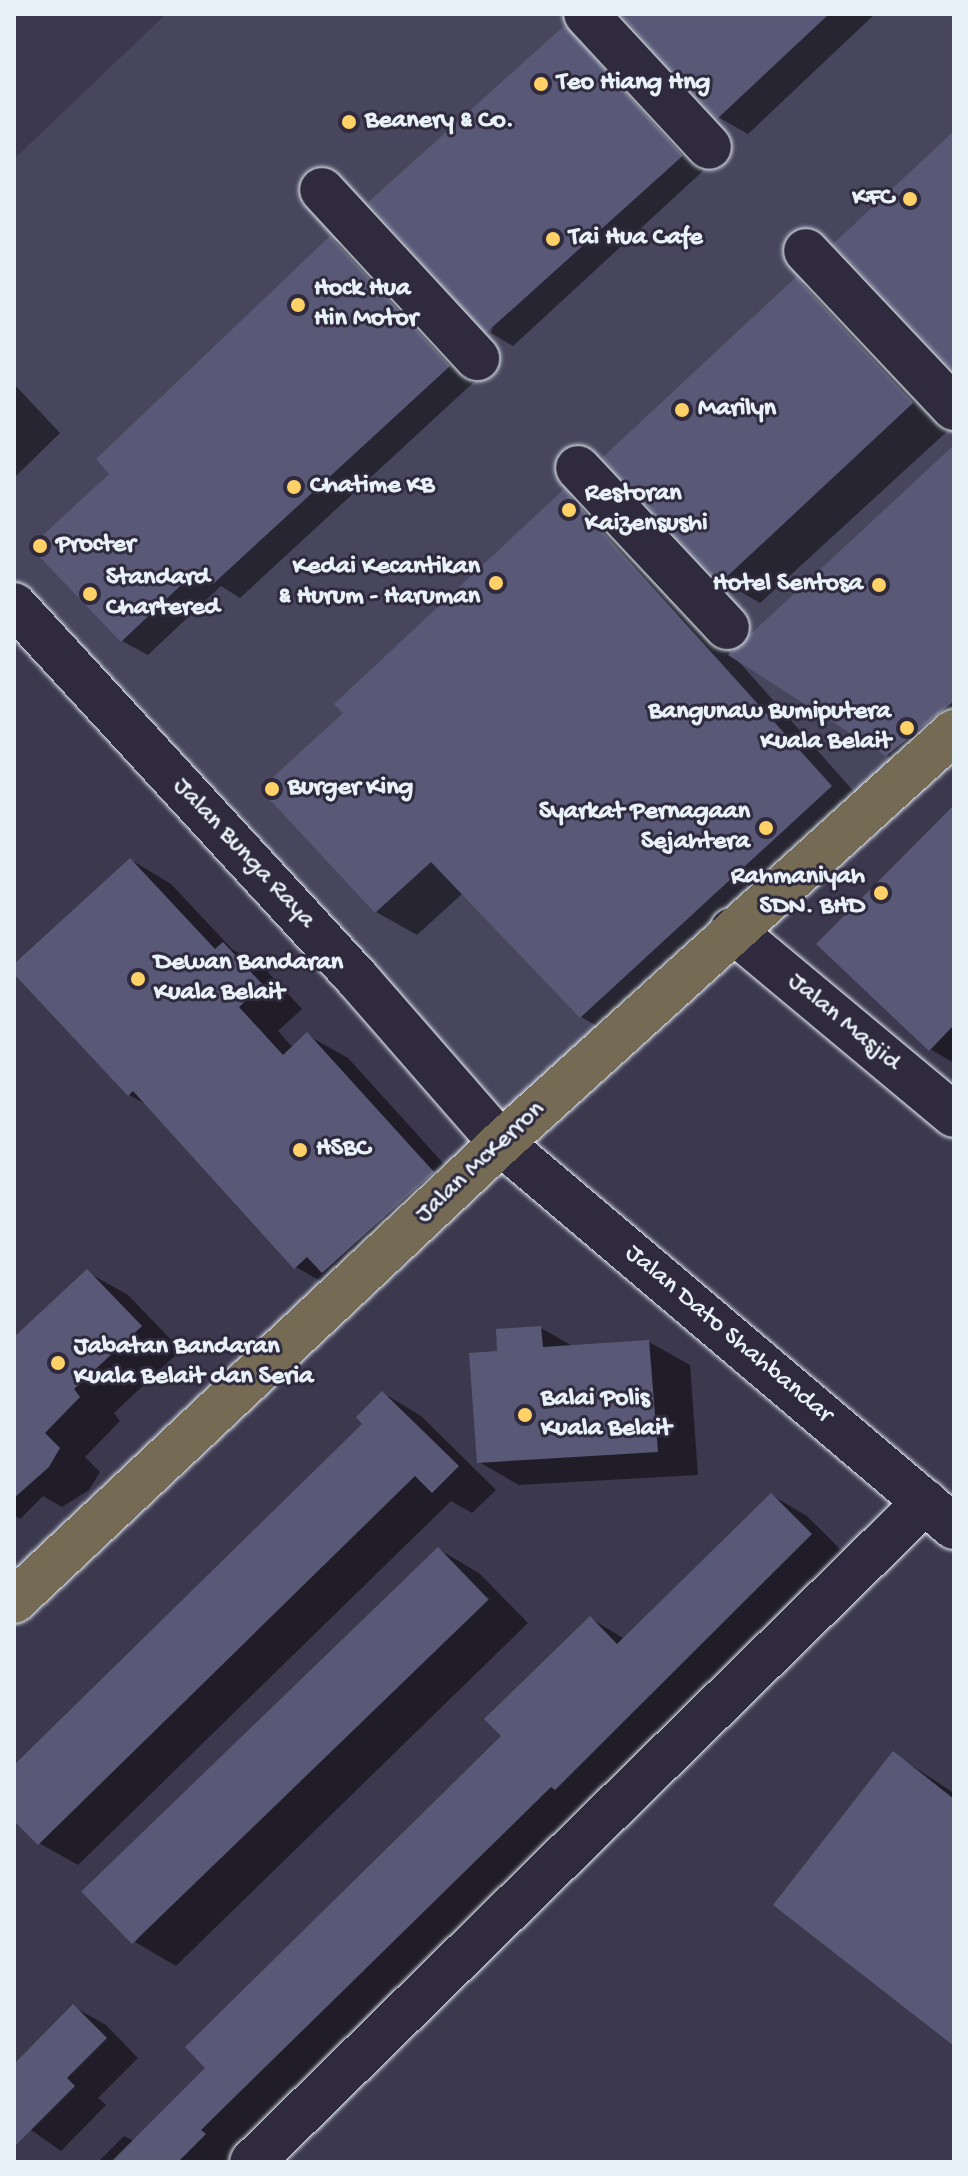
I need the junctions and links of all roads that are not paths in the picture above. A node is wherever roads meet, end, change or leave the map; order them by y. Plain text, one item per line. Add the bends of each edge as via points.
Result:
1 (586, 14) edge
2 (709, 147) dead end
3 (322, 190) dead end
4 (806, 251) dead end
5 (477, 358) dead end
6 (954, 408) edge
7 (578, 468) dead end
8 (14, 605) edge
9 (727, 627) dead end
10 (954, 732) edge
11 (732, 930) junction
12 (954, 1115) edge
13 (501, 1143) junction
14 (940, 1515) edge
15 (14, 1601) edge
16 (252, 2162) edge

1 - 2 street
3 - 5 street
4 - 6 street
7 - 9 street
8 - 13 street, Jalan Bunga Raya
10 - 11 main road, Jalan McKerron
11 - 12 street, Jalan Masjid
11 - 13 main road, Jalan McKerron
13 - 14 street, Jalan Dato Shahbandar
13 - 15 main road, Jalan McKerron
14 - 16 street

